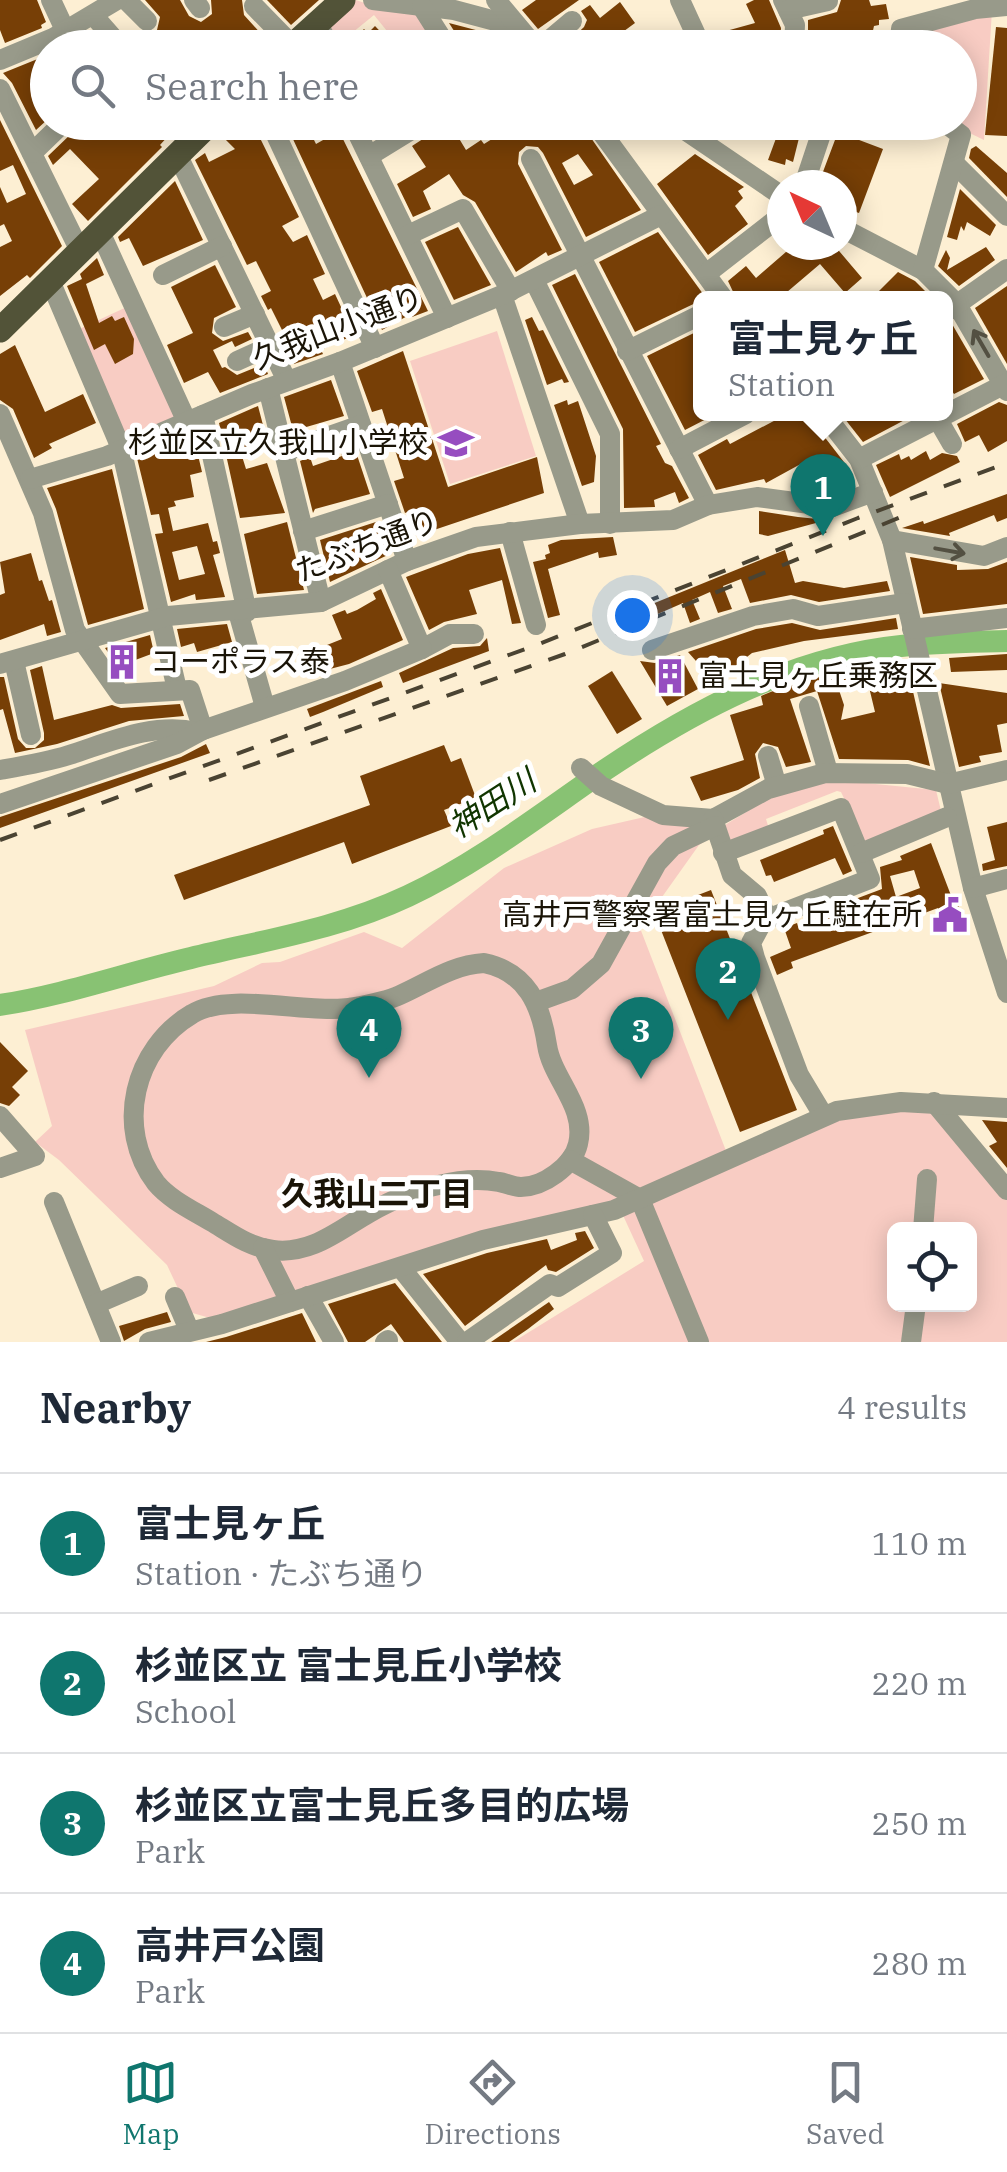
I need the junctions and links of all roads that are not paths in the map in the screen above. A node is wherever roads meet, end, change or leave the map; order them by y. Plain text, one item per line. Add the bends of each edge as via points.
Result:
1 (51, 0) edge
2 (343, 0) edge
3 (373, 0) edge
4 (496, 0) edge
5 (680, 0) edge
6 (828, 1) edge
7 (110, 4) edge
8 (786, 5) edge
9 (254, 6) dead end
10 (1007, 6) edge
11 (422, 8) junction
12 (946, 8) edge
13 (147, 21) dead end
14 (572, 21) dead end
15 (316, 24) junction
16 (518, 27) junction
17 (65, 30) joint
18 (117, 30) edge
19 (276, 30) edge
20 (309, 30) edge
21 (320, 30) edge
22 (436, 30) edge
23 (521, 30) edge
24 (561, 30) edge
25 (694, 30) edge
26 (794, 30) edge
27 (901, 30) edge
28 (30, 44) edge
29 (2, 55) edge
30 (0, 90) edge
31 (46, 140) edge
32 (187, 140) edge
33 (194, 140) edge
34 (278, 140) edge
35 (360, 140) edge
36 (394, 140) edge
37 (610, 140) edge
38 (699, 140) edge
39 (819, 140) edge
40 (960, 140) edge
41 (32, 153) junction
42 (368, 156) junction
43 (531, 159) dead end
44 (955, 164) junction
45 (809, 170) edge
46 (767, 186) edge
47 (661, 215) junction
48 (1007, 216) edge
49 (767, 227) edge
50 (101, 234) junction
51 (408, 236) junction
52 (857, 236) edge
53 (222, 246) junction
54 (81, 252) junction
55 (580, 258) junction
56 (923, 270) junction
57 (1007, 270) edge
58 (706, 274) junction
59 (164, 275) dead end
60 (534, 280) junction
61 (50, 283) junction
62 (718, 291) edge
63 (938, 291) edge
64 (507, 293) junction
65 (953, 307) edge
66 (953, 311) edge
67 (254, 314) junction
68 (447, 318) junction
69 (693, 319) edge
70 (2, 321) edge
71 (224, 328) dead end
72 (270, 346) junction
73 (375, 348) junction
74 (627, 352) junction
75 (237, 362) dead end
76 (340, 362) junction
77 (278, 384) junction
78 (1006, 386) edge
79 (953, 411) edge
80 (0, 414) edge
81 (195, 418) junction
82 (733, 421) edge
83 (829, 421) edge
84 (931, 421) edge
85 (939, 421) edge
86 (361, 425) junction
87 (952, 444) dead end
88 (122, 448) junction
89 (679, 449) junction
90 (284, 452) junction
91 (859, 459) junction
92 (30, 479) junction
93 (873, 492) junction
94 (388, 504) junction
95 (708, 505) junction
96 (580, 524) junction
97 (610, 524) junction
98 (303, 531) junction
99 (510, 532) junction
100 (892, 540) junction
101 (1007, 547) edge
102 (397, 566) junction
103 (321, 602) junction
104 (905, 603) junction
105 (242, 612) junction
106 (1007, 618) edge
107 (160, 620) junction
108 (536, 625) dead end
109 (474, 634) dead end
110 (913, 638) junction
111 (83, 642) junction
112 (422, 648) junction
113 (652, 650) dead end
114 (7, 662) edge
115 (176, 685) dead end
116 (810, 706) dead end
117 (265, 707) junction
118 (201, 731) junction
119 (31, 735) dead end
120 (768, 756) dead end
121 (0, 770) edge
122 (1007, 770) edge
123 (828, 772) junction
124 (587, 774) dead end
125 (948, 784) junction
126 (777, 786) junction
127 (0, 804) edge
128 (947, 817) dead end
129 (714, 822) junction
130 (722, 853) junction
131 (861, 853) junction
132 (1007, 878) edge
133 (973, 888) junction
134 (762, 922) junction
135 (998, 943) edge
136 (1007, 993) edge
137 (536, 1002) junction
138 (931, 1102) junction
139 (1007, 1108) edge
140 (823, 1115) junction
141 (0, 1116) edge
142 (932, 1124) dead end
143 (570, 1160) junction
144 (0, 1168) edge
145 (927, 1179) dead end
146 (1007, 1190) edge
147 (640, 1199) junction
148 (54, 1202) dead end
149 (594, 1215) junction
150 (923, 1222) edge
151 (263, 1248) junction
152 (401, 1268) junction
153 (138, 1286) dead end
154 (175, 1297) dead end
155 (299, 1299) junction
156 (96, 1304) junction
157 (915, 1312) edge
158 (189, 1330) junction
159 (226, 1333) edge
160 (162, 1340) edge
161 (111, 1342) edge
162 (334, 1342) edge
163 (463, 1342) edge
164 (699, 1342) edge
165 (911, 1342) edge

1 - 17 street
2 - 15 main road
3 - 11 street
4 - 16 street
5 - 25 street
6 - 8 street
7 - 13 street
7 - 17 street
7 - 18 street
8 - 26 street
9 - 19 street
10 - 12 street
11 - 16 street
11 - 22 street
12 - 27 street
14 - 24 street
15 - 20 main road
15 - 21 street
16 - 23 street
28 - 29 street
30 - 41 street
31 - 41 street
32 - 50 main road
33 - 53 street
34 - 73 street
35 - 42 street
36 - 42 street
37 - 47 street
38 - 46 street
39 - 45 street
40 - 44 street
41 - 54 street
42 - 51 street
43 - 55 street
44 - 48 street
44 - 56 street
47 - 55 street, 久我山小通り
47 - 58 street
49 - 58 street
50 - 54 main road
50 - 81 street
51 - 64 street via 464,208
51 - 68 street
52 - 56 street
53 - 59 street
53 - 67 street
54 - 61 main road
55 - 60 street, 久我山小通り
55 - 74 street
56 - 63 street
57 - 65 street
58 - 62 street
60 - 64 street, 久我山小通り
60 - 97 street via 610,434
61 - 70 main road
61 - 88 street
64 - 68 street, 久我山小通り
64 - 96 street
78 -> 66 street
67 - 71 street
67 - 72 street
68 - 73 street, 久我山小通り
69 - 74 street
72 - 75 street
72 - 77 street
73 - 76 street, 久我山小通り
74 - 89 street
76 - 77 street, 久我山小通り
76 - 86 street
77 - 81 street, 久我山小通り
77 - 90 street
78 - 79 street
80 - 92 street
81 - 88 street, 久我山小通り
81 - 105 street
82 - 89 street
83 - 91 street
84 - 91 street
85 - 87 street
86 - 90 street
86 - 94 street
88 - 92 street, 久我山小通り
88 - 107 street
89 - 95 street
90 - 98 street
91 - 93 street
92 - 111 street
93 - 95 street, たぶち通り via 832,507 757,497
93 - 100 street
94 - 98 street
94 - 102 street
95 - 97 street, たぶち通り via 673,520
96 - 97 street, たぶち通り
96 - 99 street, たぶち通り
98 - 103 street
99 - 102 street, たぶち通り via 476,537
99 - 108 street
100 -> 101 street via 984,556
100 - 104 street
102 - 103 street, たぶち通り
102 - 112 street
103 - 105 street, たぶち通り
104 - 110 street
104 - 113 street via 818,616 792,609 766,613
105 - 107 street, たぶち通り
105 - 117 street
106 - 110 street
107 - 111 street, たぶち通り
107 - 115 street
109 - 112 street via 450,634
110 - 125 street
111 - 114 street, たぶち通り
111 - 118 street via 120,694 190,690
112 - 117 street
114 - 119 street
116 - 123 street
117 - 118 street
118 - 121 street via 126,734
118 - 127 street
120 - 126 street
122 - 125 street
123 - 125 street via 907,774
123 - 126 street
124 - 129 street via 663,815
125 - 133 street
126 - 129 street
128 - 131 street
129 - 130 street
129 - 137 street via 657,863 601,964 572,989
130 - 131 street via 842,808
130 - 134 street via 732,875 756,896 766,914
131 - 134 street via 870,879
132 - 133 street
133 - 135 street
134 - 140 street via 751,943 755,958 799,1075
135 - 136 street
137 - 143 street via 553,1068 576,1114 578,1144
137 - 151 street via 511,971 468,964 397,996 346,1008 220,1006 196,1011 173,1027 144,1066 137,1090 132,1112 141,1155 174,1199
138 - 139 street
138 - 140 street
138 - 142 street
138 - 146 street
140 - 147 street
141 - 144 street via 35,1156
143 - 147 street
143 - 151 street via 538,1184 442,1184 380,1207 324,1241 282,1251
145 - 150 street
147 - 149 street
147 - 164 street
148 - 156 street
149 - 152 street via 483,1240
149 - 163 street via 612,1253 558,1287 550,1284
151 - 155 street
152 - 155 street
152 - 163 street
153 - 156 street
154 - 158 street
155 - 159 street
155 - 162 street
156 - 161 street
157 - 165 street
158 - 159 street
158 - 160 street

